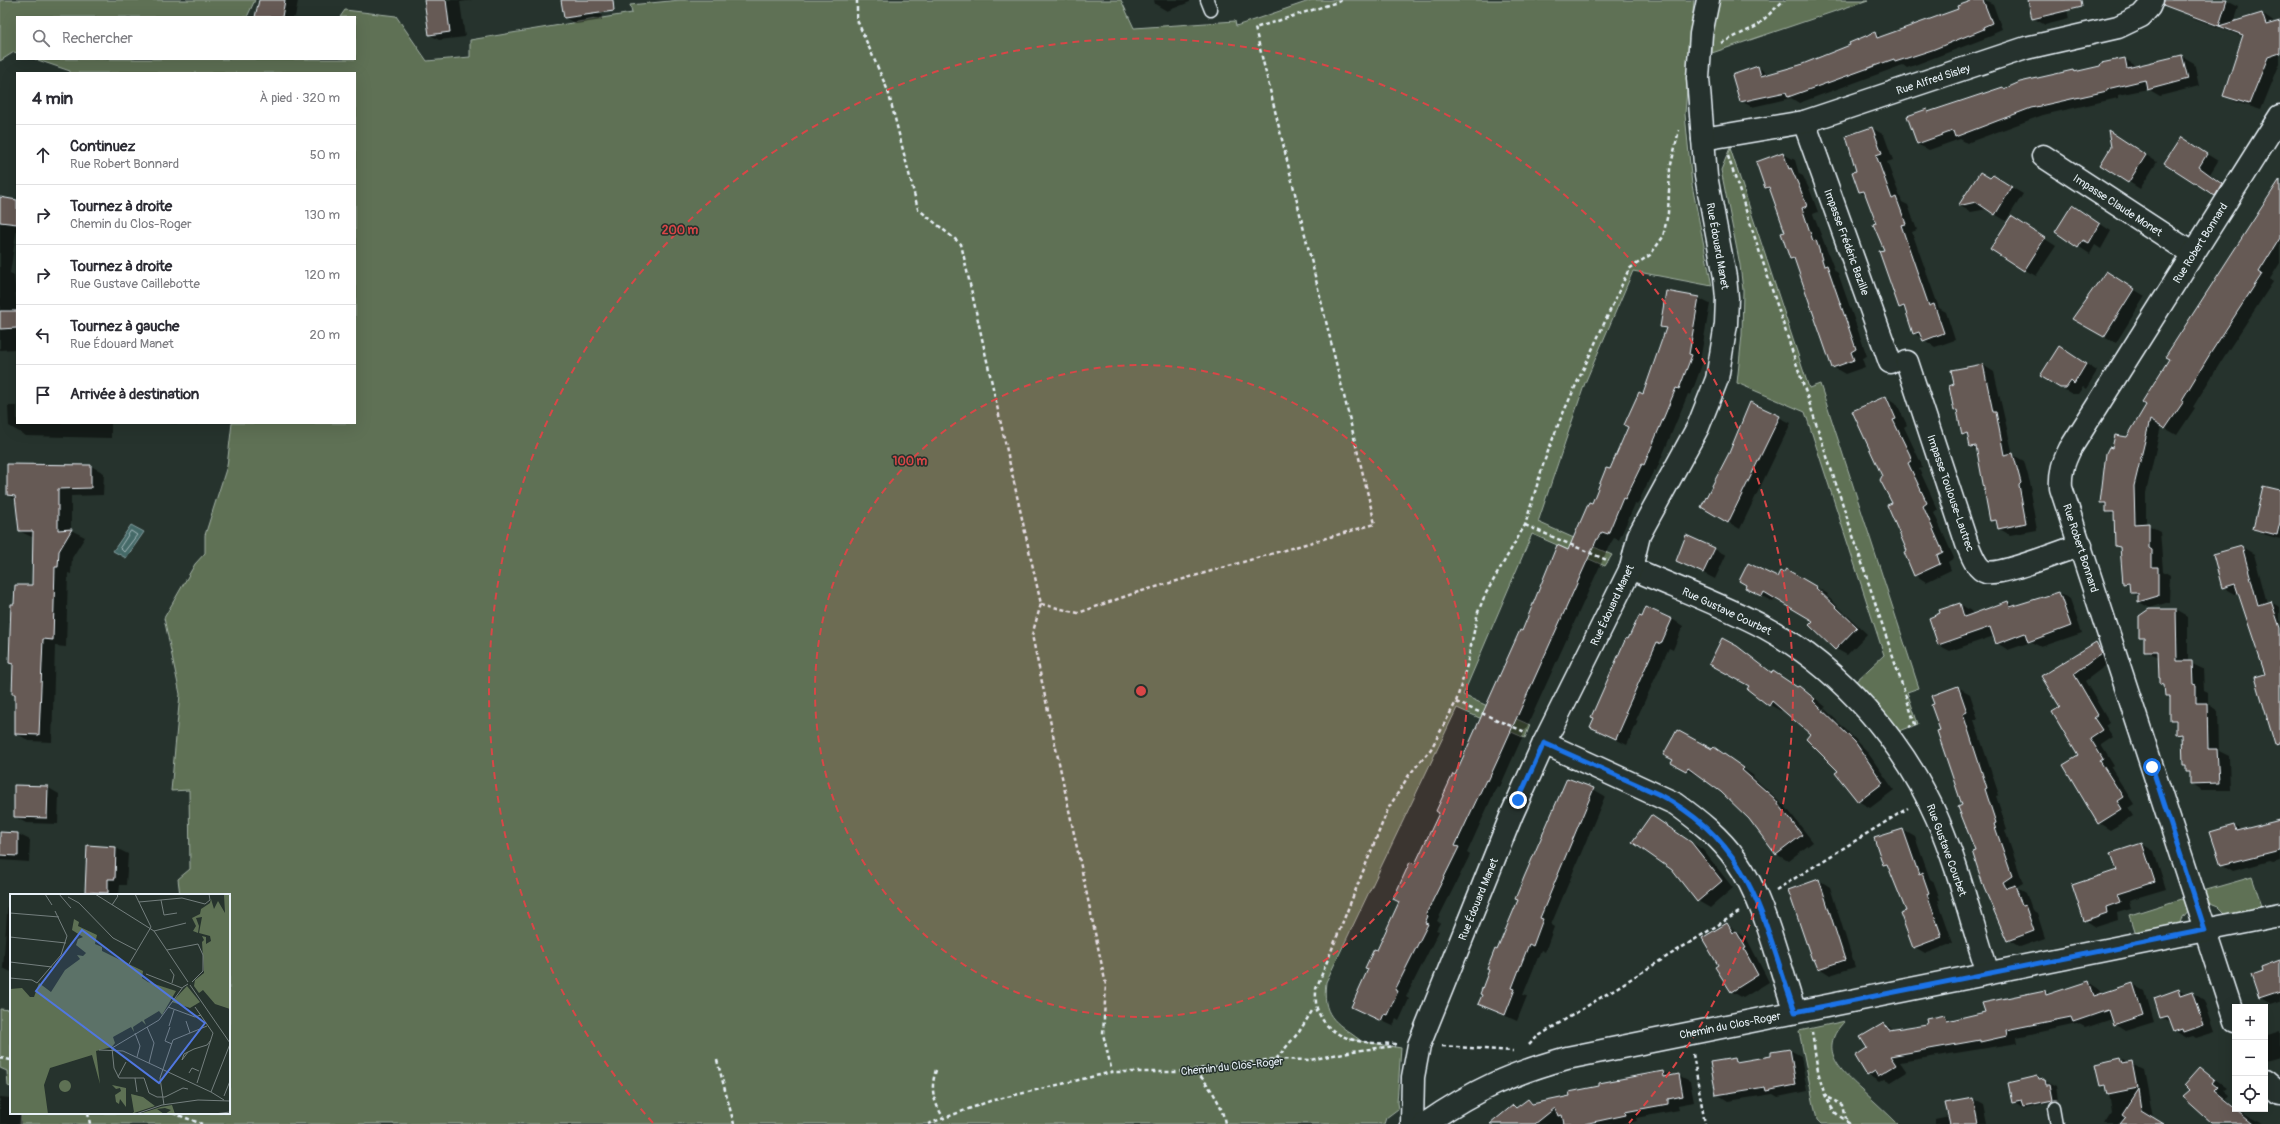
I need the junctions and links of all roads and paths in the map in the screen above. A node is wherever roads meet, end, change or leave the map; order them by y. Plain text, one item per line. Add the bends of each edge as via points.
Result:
1 (857, 0) edge
2 (1344, 0) edge
3 (1708, 0) edge
4 (1784, 0) edge
5 (2152, 0) edge
6 (1719, 44) dead end
7 (2280, 116) edge
8 (1804, 122) junction
9 (1680, 127) dead end
10 (1703, 139) junction
11 (2043, 156) dead end
12 (2193, 254) junction
13 (1899, 362) joint
14 (1525, 525) junction
15 (2080, 545) junction
16 (1631, 568) junction
17 (1041, 604) junction
18 (1456, 702) junction
19 (1888, 736) junction
20 (1544, 743) junction
21 (1927, 797) junction
22 (1758, 901) junction
23 (2280, 915) edge
24 (2205, 930) junction
25 (1988, 973) junction
26 (1317, 1010) junction
27 (1801, 1011) junction
28 (2232, 1012) edge
29 (1690, 1034) junction
30 (1411, 1045) junction
31 (0, 1058) edge
32 (1275, 1059) junction
33 (1529, 1059) junction
34 (10, 1060) edge
35 (717, 1060) dead end
36 (936, 1070) dead end
37 (1196, 1070) junction
38 (1112, 1072) junction
39 (2268, 1083) edge
40 (2280, 1094) edge
41 (1828, 1098) junction
42 (2055, 1107) dead end
43 (88, 1114) edge
44 (176, 1114) edge
45 (943, 1117) junction
46 (1846, 1120) junction
47 (90, 1124) edge
48 (202, 1124) edge
49 (734, 1124) edge
50 (928, 1124) edge
51 (1225, 1124) edge
52 (1412, 1124) edge
53 (1425, 1124) edge
54 (1705, 1124) edge
55 (1852, 1124) edge
56 (2058, 1124) edge

1 - 17 path via 857,20 888,91 918,209 961,244
2 - 17 path via 1255,28 1375,524 1135,593 1078,613
3 - 10 street, Rue Édouard Manet via 1701,34 1698,78
4 - 6 path via 1752,30
5 - 8 street, Rue Alfred Sisley via 2141,16 2118,27 2026,48
7 - 12 street, Rue Robert Bonnard
8 - 10 street, Rue Alfred Sisley
8 - 13 street, Impasse Frédéric Bazille
9 - 14 path via 1670,169 1668,214 1663,237 1650,255 1629,269 1560,420
10 - 16 street, Rue Édouard Manet via 1706,176 1725,277 1726,324 1723,352 1709,402 1639,535
10 - 19 path via 1728,154 1915,724
11 - 12 street, Impasse Claude Monet
12 - 15 street, Rue Robert Bonnard via 2061,470 2061,488
13 - 15 street, Impasse Toulouse-Lautrec via 1967,544 1980,567 1985,572 2000,572
14 - 16 path
14 - 18 path via 1478,612
15 - 24 street, Rue Robert Bonnard
16 - 19 street, Rue Gustave Courbet via 1766,628 1786,640 1834,677 1859,701
16 - 20 street, Rue Édouard Manet
17 - 38 path via 1032,634 1106,985 1103,1034
18 - 20 path
18 - 26 path via 1431,749 1409,775 1388,809 1316,989
19 - 21 street, Rue Gustave Courbet via 1904,757
20 - 22 street via 1658,794 1694,817 1736,860
20 - 30 street, Rue Édouard Manet
21 - 22 path
21 - 25 street, Rue Gustave Courbet via 1947,842
22 - 27 street
22 - 33 path via 1536,1037
23 - 24 street, Chemin du Clos-Roger
24 - 25 street, Chemin du Clos-Roger
24 - 28 street, Rue Robert Bonnard
25 - 27 street, Chemin du Clos-Roger
26 - 30 path via 1333,1031 1350,1040
26 - 32 path via 1312,1012 1299,1032
27 - 29 street, Chemin du Clos-Roger
27 - 41 path
29 - 33 street, Chemin du Clos-Roger via 1567,1058
29 - 54 path
30 - 32 path, Chemin du Clos-Roger via 1353,1051 1310,1060
30 - 33 path, Chemin du Clos-Roger
30 - 52 street, Rue Édouard Manet
31 - 34 path
32 - 37 path, Chemin du Clos-Roger
33 - 53 street, Chemin du Clos-Roger
35 - 49 path
36 - 45 path via 932,1095
37 - 38 path, Chemin du Clos-Roger
37 - 51 path via 1210,1088 1223,1112
38 - 45 path, Chemin du Clos-Roger via 990,1101
39 - 40 street
41 - 46 path via 1834,1110
41 - 46 path via 1843,1105
42 - 56 lane
43 - 47 path
44 - 48 path
45 - 50 path, Chemin du Clos-Roger
46 - 55 path

